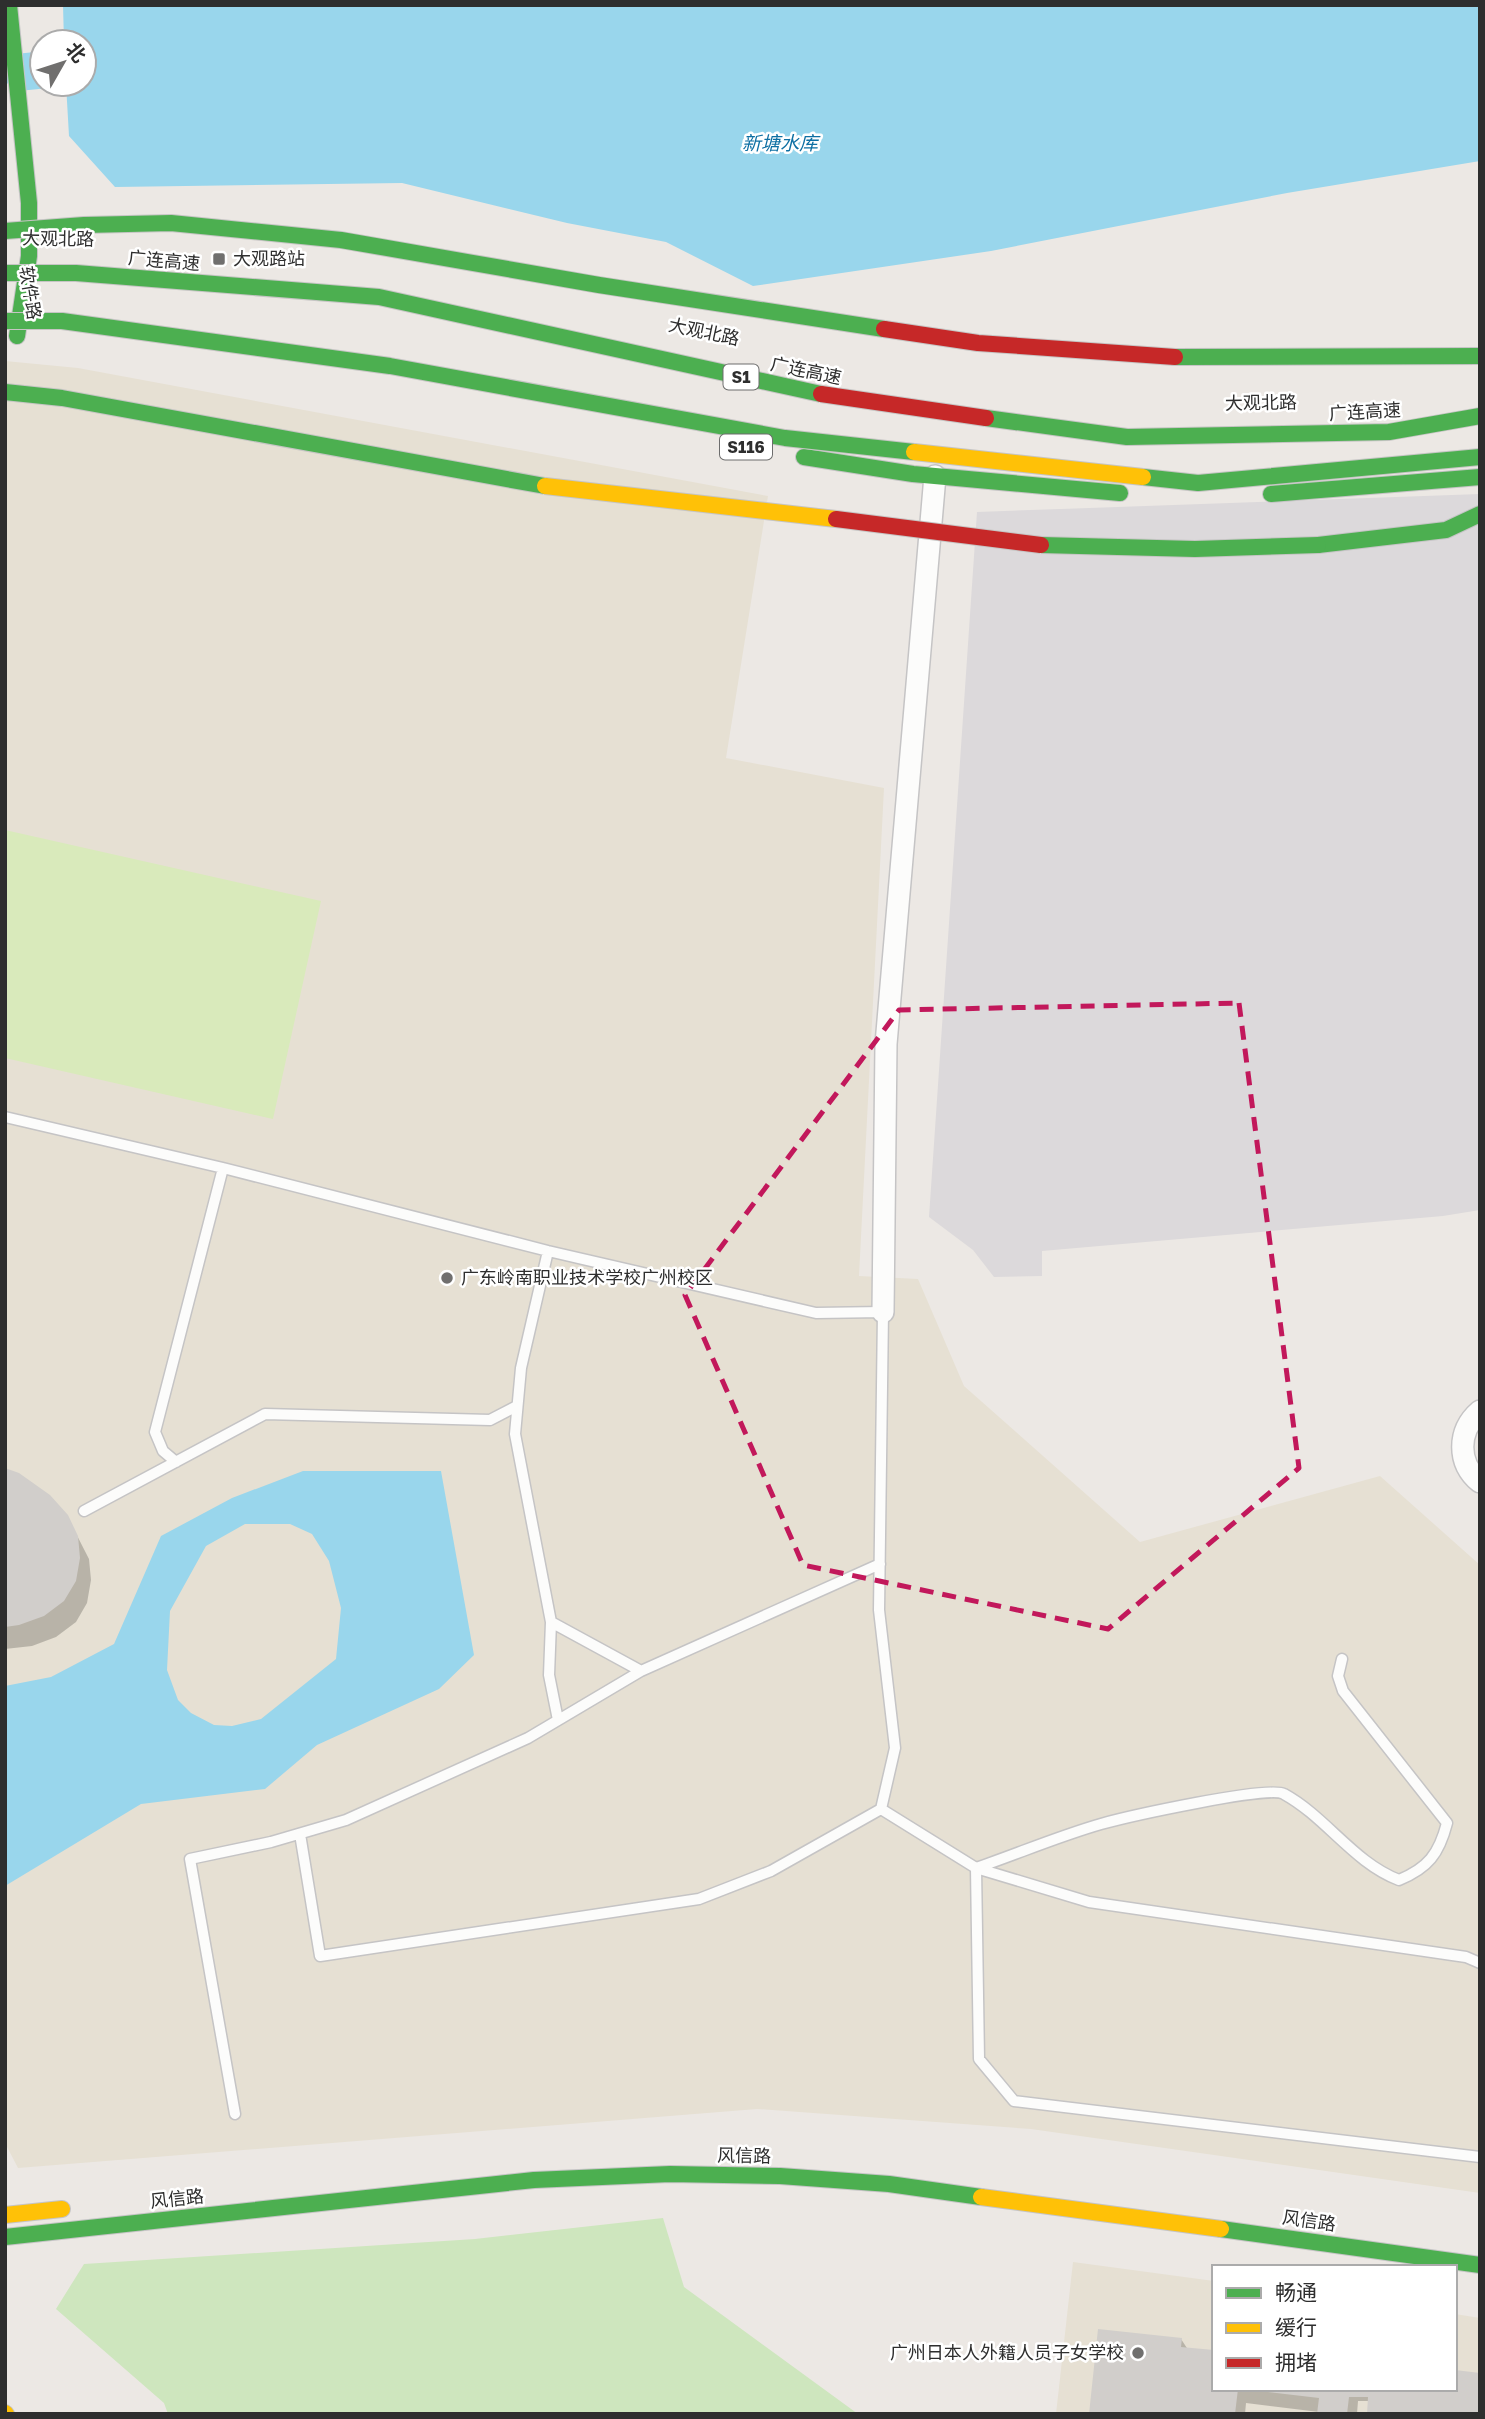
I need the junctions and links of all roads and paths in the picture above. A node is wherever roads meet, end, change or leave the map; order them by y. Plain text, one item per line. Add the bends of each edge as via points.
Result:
1 (9, 5) edge
2 (5, 231) edge
3 (29, 256) junction
4 (5, 258) edge
5 (133, 261) dead end
6 (245, 270) dead end
7 (5, 273) edge
8 (5, 321) edge
9 (18, 337) edge
10 (95, 342) dead end
11 (672, 345) dead end
12 (1480, 356) edge
13 (788, 370) dead end
14 (5, 392) edge
15 (1480, 403) edge
16 (1094, 416) dead end
17 (1480, 416) edge
18 (1147, 421) dead end
19 (1480, 457) edge
20 (935, 476) junction
21 (1480, 477) edge
22 (1480, 514) edge
23 (5, 1117) edge
24 (223, 1168) junction
25 (548, 1251) junction
26 (883, 1312) junction
27 (517, 1406) junction
28 (1480, 1411) edge
29 (176, 1462) junction
30 (1480, 1482) edge
31 (84, 1511) dead end
32 (880, 1564) junction
33 (551, 1622) junction
34 (1342, 1659) dead end
35 (641, 1671) junction
36 (558, 1720) junction
37 (881, 1809) junction
38 (300, 1834) junction
39 (976, 1868) junction
40 (1480, 1962) edge
41 (235, 2114) dead end
42 (1480, 2157) edge
43 (650, 2158) dead end
44 (939, 2175) dead end
45 (83, 2207) dead end
46 (6, 2226) edge
47 (1401, 2238) dead end
48 (1480, 2250) edge
49 (1480, 2265) edge

1 - 3 main road, 软件路 via 29,203
2 - 12 main road, bridge via 171,223 341,240 978,343 1175,357
3 - 4 main road, 大观北路
3 - 5 main road, 大观北路
3 - 9 main road, 软件路
4 - 9 main road, 软件路
6 - 11 main road, 大观北路 via 356,284
7 - 17 main road, 广连高速 / S1, bridge via 76,273 379,297 832,397 1128,437 1389,432
8 - 19 main road, bridge via 62,321 390,366 785,438 1198,483
10 - 20 main road, S116 via 218,351 328,368 700,439
13 - 16 main road via 921,399
14 - 22 main road, bridge via 62,398 549,487 1039,545 1195,549 1318,545 1446,530
15 - 18 main road, 大观北路 via 1377,419 1223,424
20 - 21 main road, S116 via 1146,494 1279,493
20 - 26 street via 886,1044
23 - 24 lane
24 - 25 lane
24 - 29 lane via 155,1432 163,1451
25 - 26 lane via 816,1313
25 - 27 lane via 521,1368
26 - 32 lane
27 - 29 lane via 490,1420 265,1414
27 - 33 lane via 515,1434
28 - 30 street via 1466,1427 1462,1454 1466,1467
29 - 31 lane
32 - 35 lane
32 - 37 lane via 880,1610 895,1748
33 - 35 lane
33 - 36 lane via 549,1675
34 - 39 lane via 1338,1676 1343,1691 1447,1824 1441,1844 1420,1871 1399,1880 1380,1873 1320,1818 1281,1792 1254,1793 1101,1824
35 - 36 lane
36 - 38 lane via 346,1820
37 - 38 lane via 771,1871 699,1899 320,1956
37 - 39 lane
38 - 41 lane via 190,1859
39 - 40 lane via 1089,1902
39 - 42 lane via 979,2059 1014,2101
43 - 44 main road, 风信路
45 - 46 main road, 风信路
46 - 49 main road, 风信路 via 534,2180 731,2175 889,2184
47 - 48 main road

